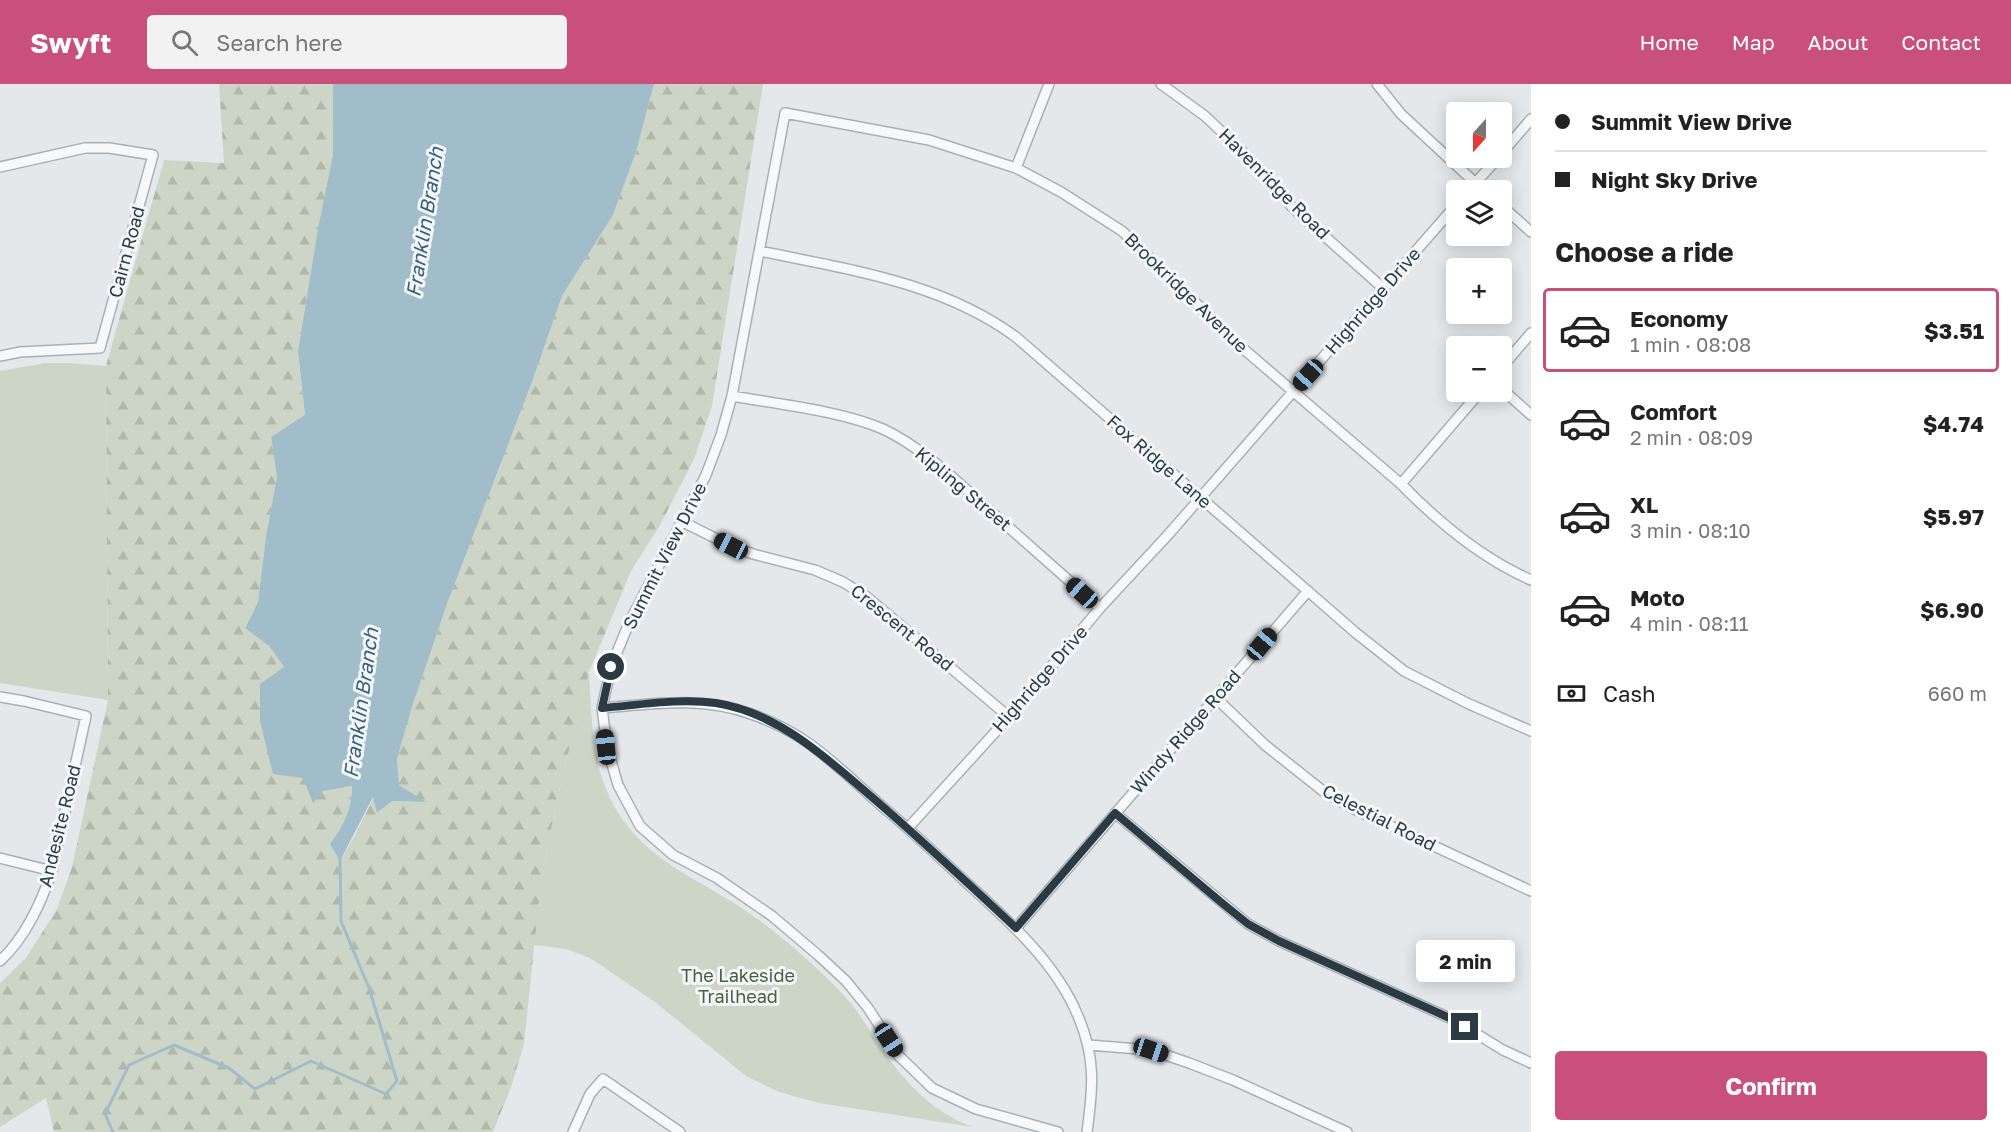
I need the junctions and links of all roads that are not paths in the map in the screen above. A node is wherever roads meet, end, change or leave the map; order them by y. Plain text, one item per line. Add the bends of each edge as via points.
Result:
1 (1049, 84) edge
2 (1161, 84) edge
3 (1377, 84) edge
4 (785, 113) joint
5 (1531, 119) edge
6 (1512, 141) edge
7 (0, 167) edge
8 (1016, 168) junction
9 (1468, 180) edge
10 (1512, 215) edge
11 (1446, 217) edge
12 (1531, 232) edge
13 (760, 252) junction
14 (1384, 289) junction
15 (1531, 333) edge
16 (1512, 355) edge
17 (0, 356) edge
18 (1293, 392) junction
19 (732, 396) junction
20 (1512, 398) edge
21 (1471, 402) edge
22 (1531, 415) edge
23 (1401, 484) junction
24 (1200, 498) junction
25 (683, 522) junction
26 (1531, 580) edge
27 (1308, 591) junction
28 (1100, 608) junction
29 (0, 697) edge
30 (1216, 698) junction
31 (602, 708) junction
32 (1009, 717) junction
33 (1531, 731) edge
34 (1115, 813) junction
35 (908, 828) junction
36 (0, 858) edge
37 (52, 871) junction
38 (1531, 891) edge
39 (1016, 928) junction
40 (0, 961) edge
41 (1089, 1045) junction
42 (1531, 1063) edge
43 (1026, 1128) edge
44 (573, 1132) edge
45 (680, 1132) edge
46 (1058, 1132) edge
47 (1087, 1132) edge
48 (1347, 1132) edge

1 - 8 street
2 - 14 street, Havenridge Road via 1205,116 1293,208
3 - 9 street via 1401,114
4 - 8 street, Brookridge Avenue via 929,140
4 - 13 street, Summit View Drive
5 - 6 street
7 - 17 street, Cairn Road via 84,148 153,155 100,348
8 - 18 street, Brookridge Avenue via 1122,231
10 - 12 street
11 - 14 street, Highridge Drive
13 - 19 street, Summit View Drive
13 - 24 street, Fox Ridge Lane via 918,286 992,319
14 - 18 street, Highridge Drive
15 - 16 street
18 - 23 street, Brookridge Avenue
18 - 24 street, Highridge Drive
19 - 25 street, Summit View Drive via 706,476
19 - 28 street, Kipling Street via 858,421 908,443 940,466
20 - 22 street
21 - 23 street
23 - 26 street, Brookridge Avenue via 1484,556
24 - 27 street, Fox Ridge Lane
24 - 28 street, Highridge Drive
25 - 31 street, Summit View Drive via 628,623 611,667
25 - 32 street, Crescent Road via 731,546 843,582 867,597
27 - 30 street, Windy Ridge Road
27 - 33 street, Fox Ridge Lane via 1404,671
28 - 32 street, Highridge Drive
29 - 37 street, Andesite Road via 86,716
30 - 34 street, Windy Ridge Road
30 - 38 street, Celestial Road via 1323,792
31 - 35 street via 717,703 751,714 811,745
31 - 43 street, Summit View Drive via 606,747 618,785 640,826 673,855 717,878 818,954 868,1008 899,1056 932,1088 976,1110
32 - 35 street, Highridge Drive
34 - 39 street, Windy Ridge Road
34 - 42 street via 1248,924 1454,1020
35 - 39 street
36 - 37 street
37 - 40 street, Andesite Road via 34,915
39 - 41 street via 1065,992
41 - 47 street via 1093,1092
41 - 48 street via 1151,1050 1233,1080
43 - 46 street, Summit View Drive
44 - 45 street via 590,1094 603,1079

